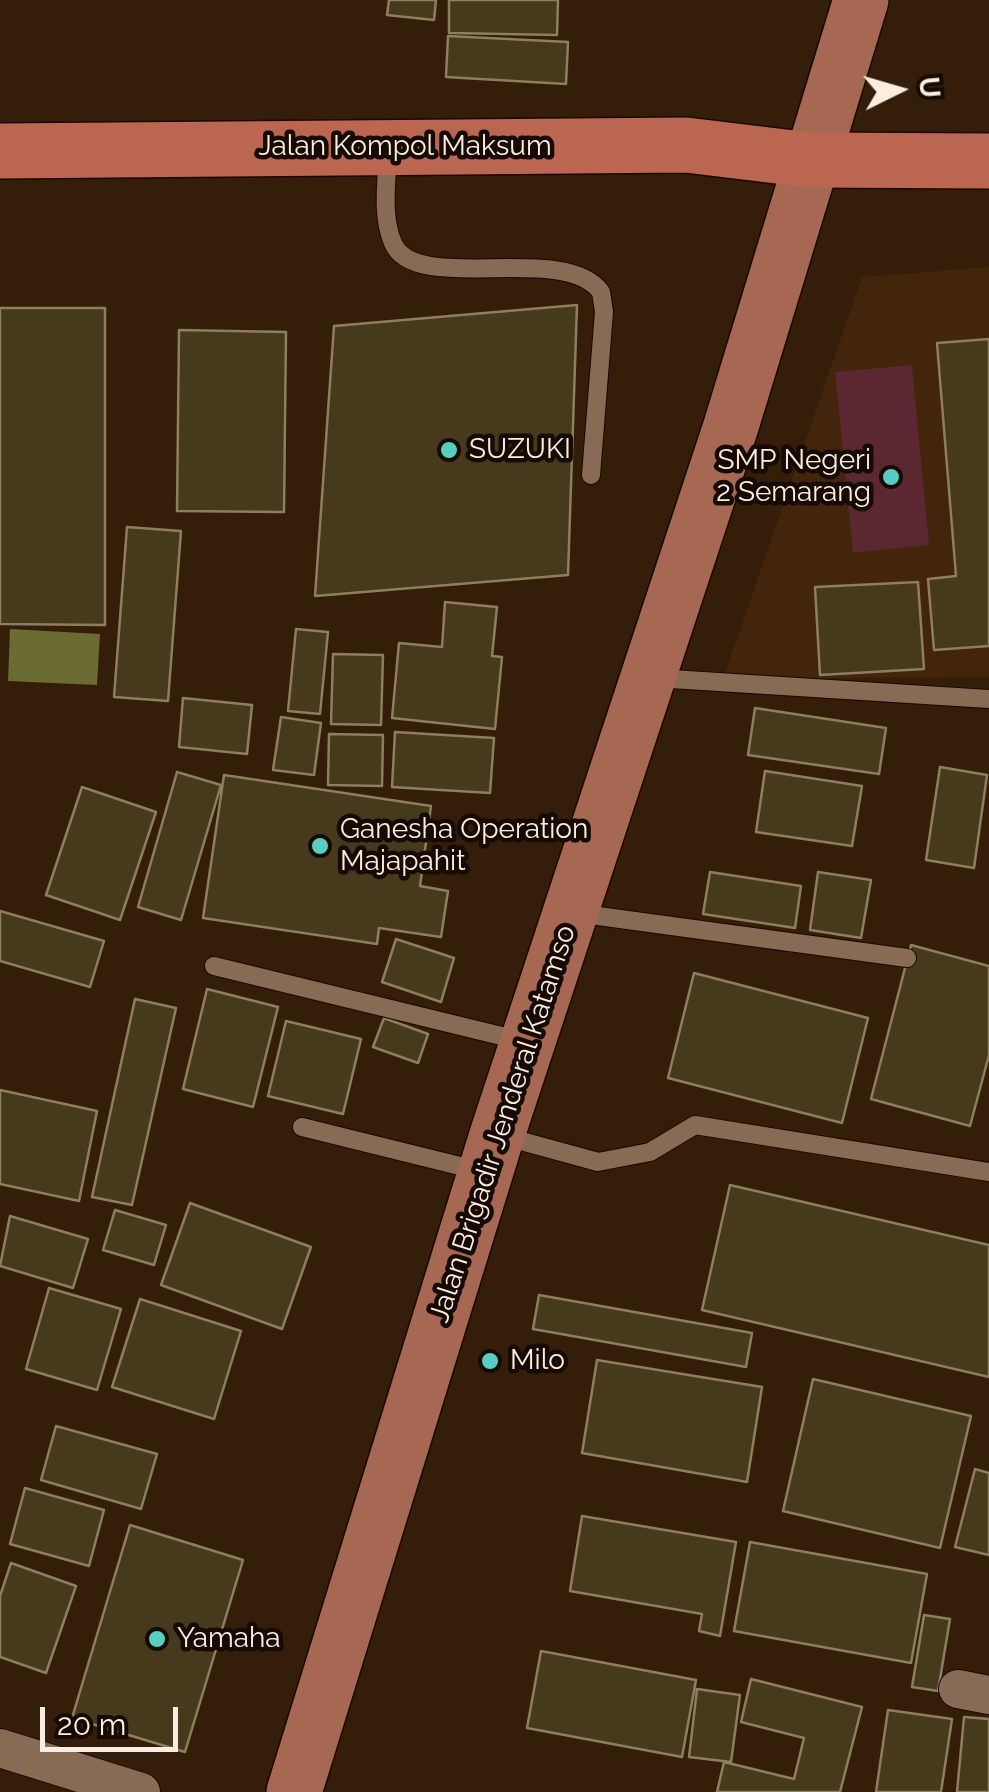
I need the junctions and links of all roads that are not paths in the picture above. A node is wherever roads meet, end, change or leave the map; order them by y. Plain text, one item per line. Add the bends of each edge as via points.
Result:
1 (860, 0) edge
2 (389, 146) junction
3 (0, 151) edge
4 (810, 160) junction
5 (989, 160) edge
6 (592, 476) dead end
7 (649, 678) junction
8 (989, 699) edge
9 (570, 912) junction
10 (907, 958) dead end
11 (214, 966) dead end
12 (527, 1042) junction
13 (302, 1128) dead end
14 (491, 1153) junction
15 (989, 1172) edge
16 (0, 1748) edge
17 (141, 1792) edge
18 (294, 1792) edge

1 - 4 main road, Jalan Brigadir Jenderal Katamso
2 - 3 highway, Jalan Kompol Maksum
2 - 4 highway, Jalan Kompol Maksum via 686,146
2 - 6 lane via 386,200 393,246 407,258 578,273 601,292
4 - 5 highway, Jalan Kompol Maksum
4 - 7 main road, Jalan Brigadir Jenderal Katamso
7 - 8 lane
7 - 9 main road, Jalan Brigadir Jenderal Katamso
9 - 10 lane
9 - 12 main road, Jalan Brigadir Jenderal Katamso
11 - 12 lane
12 - 14 main road, Jalan Brigadir Jenderal Katamso
13 - 14 lane
14 - 15 lane via 598,1162 650,1152 694,1125
14 - 18 main road, Jalan Brigadir Jenderal Katamso
16 - 17 street

